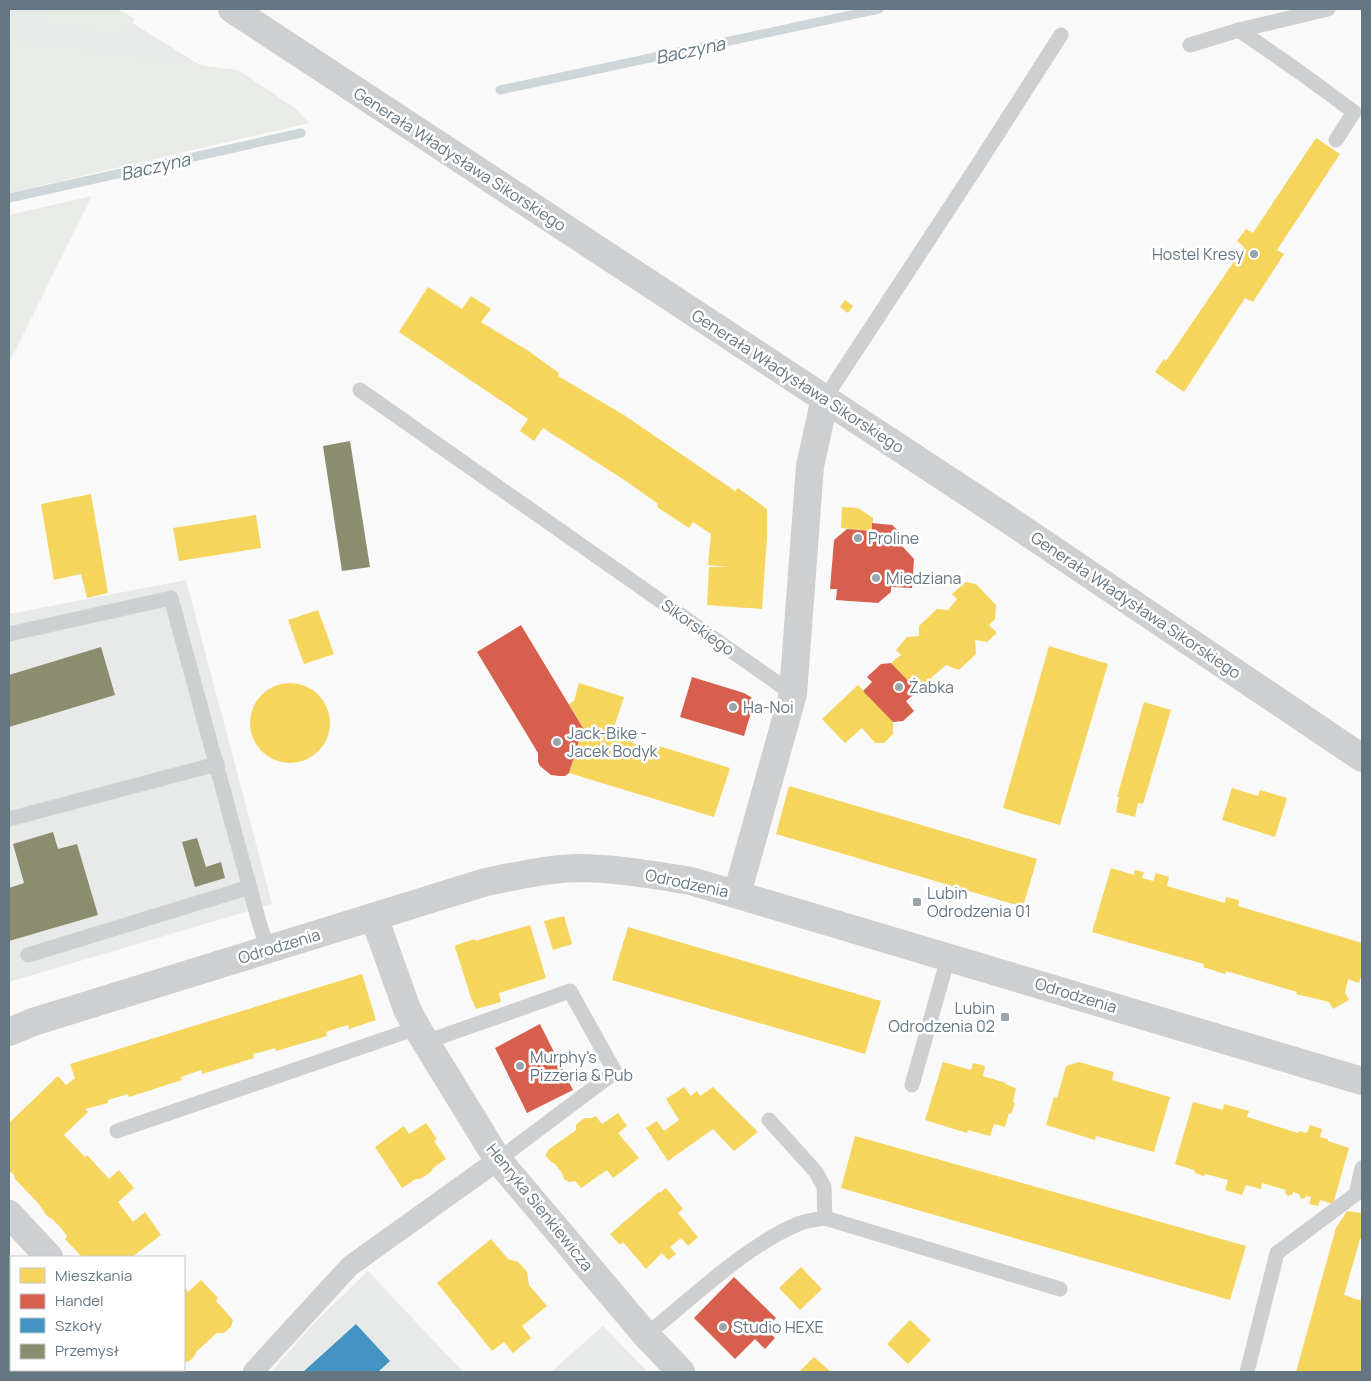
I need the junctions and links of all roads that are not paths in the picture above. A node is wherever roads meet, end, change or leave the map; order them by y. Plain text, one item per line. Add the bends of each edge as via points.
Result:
1 (232, 9) edge
2 (1328, 9) edge
3 (1239, 30) junction
4 (1060, 35) dead end
5 (1190, 45) dead end
6 (1336, 140) dead end
7 (360, 390) dead end
8 (825, 398) junction
9 (9, 634) edge
10 (793, 694) junction
11 (1362, 758) edge
12 (217, 764) junction
13 (9, 819) edge
14 (250, 887) junction
15 (737, 894) junction
16 (374, 917) junction
17 (268, 950) junction
18 (28, 955) dead end
19 (948, 958) junction
20 (9, 1032) edge
21 (421, 1035) junction
22 (1362, 1081) edge
23 (912, 1085) dead end
24 (769, 1120) dead end
25 (117, 1131) dead end
26 (498, 1160) junction
27 (1362, 1168) edge
28 (1359, 1195) edge
29 (9, 1214) edge
30 (824, 1218) junction
31 (49, 1256) edge
32 (1060, 1289) dead end
33 (645, 1334) junction
34 (253, 1372) edge
35 (681, 1372) edge
36 (1247, 1372) edge

1 - 8 street, Generała Władysława Sikorskiego
2 - 3 lane
3 - 5 lane
3 - 6 lane via 1354,112
4 - 8 lane
7 - 10 lane, Sikorskiego
8 - 10 street via 810,466
8 - 11 street, Generała Władysława Sikorskiego
9 - 12 lane via 171,598
10 - 15 street
12 - 13 lane
12 - 14 lane
14 - 17 lane
14 - 18 lane
15 - 16 street, Odrodzenia via 691,881 577,868 531,872 486,882
15 - 19 street, Odrodzenia
16 - 17 street, Odrodzenia
16 - 21 street, Henryka Sienkiewicza via 406,1010
17 - 20 street, Odrodzenia
19 - 22 street, Odrodzenia
19 - 23 lane
21 - 25 lane
21 - 26 street, Henryka Sienkiewicza
21 - 26 lane via 570,992 615,1072
24 - 30 lane via 816,1172 824,1187
26 - 33 street, Henryka Sienkiewicza
26 - 34 street via 350,1266
27 - 28 lane
28 - 36 lane via 1277,1253
29 - 31 street
30 - 32 lane
30 - 33 lane via 800,1223 771,1238 730,1266
33 - 35 street, Henryka Sienkiewicza

